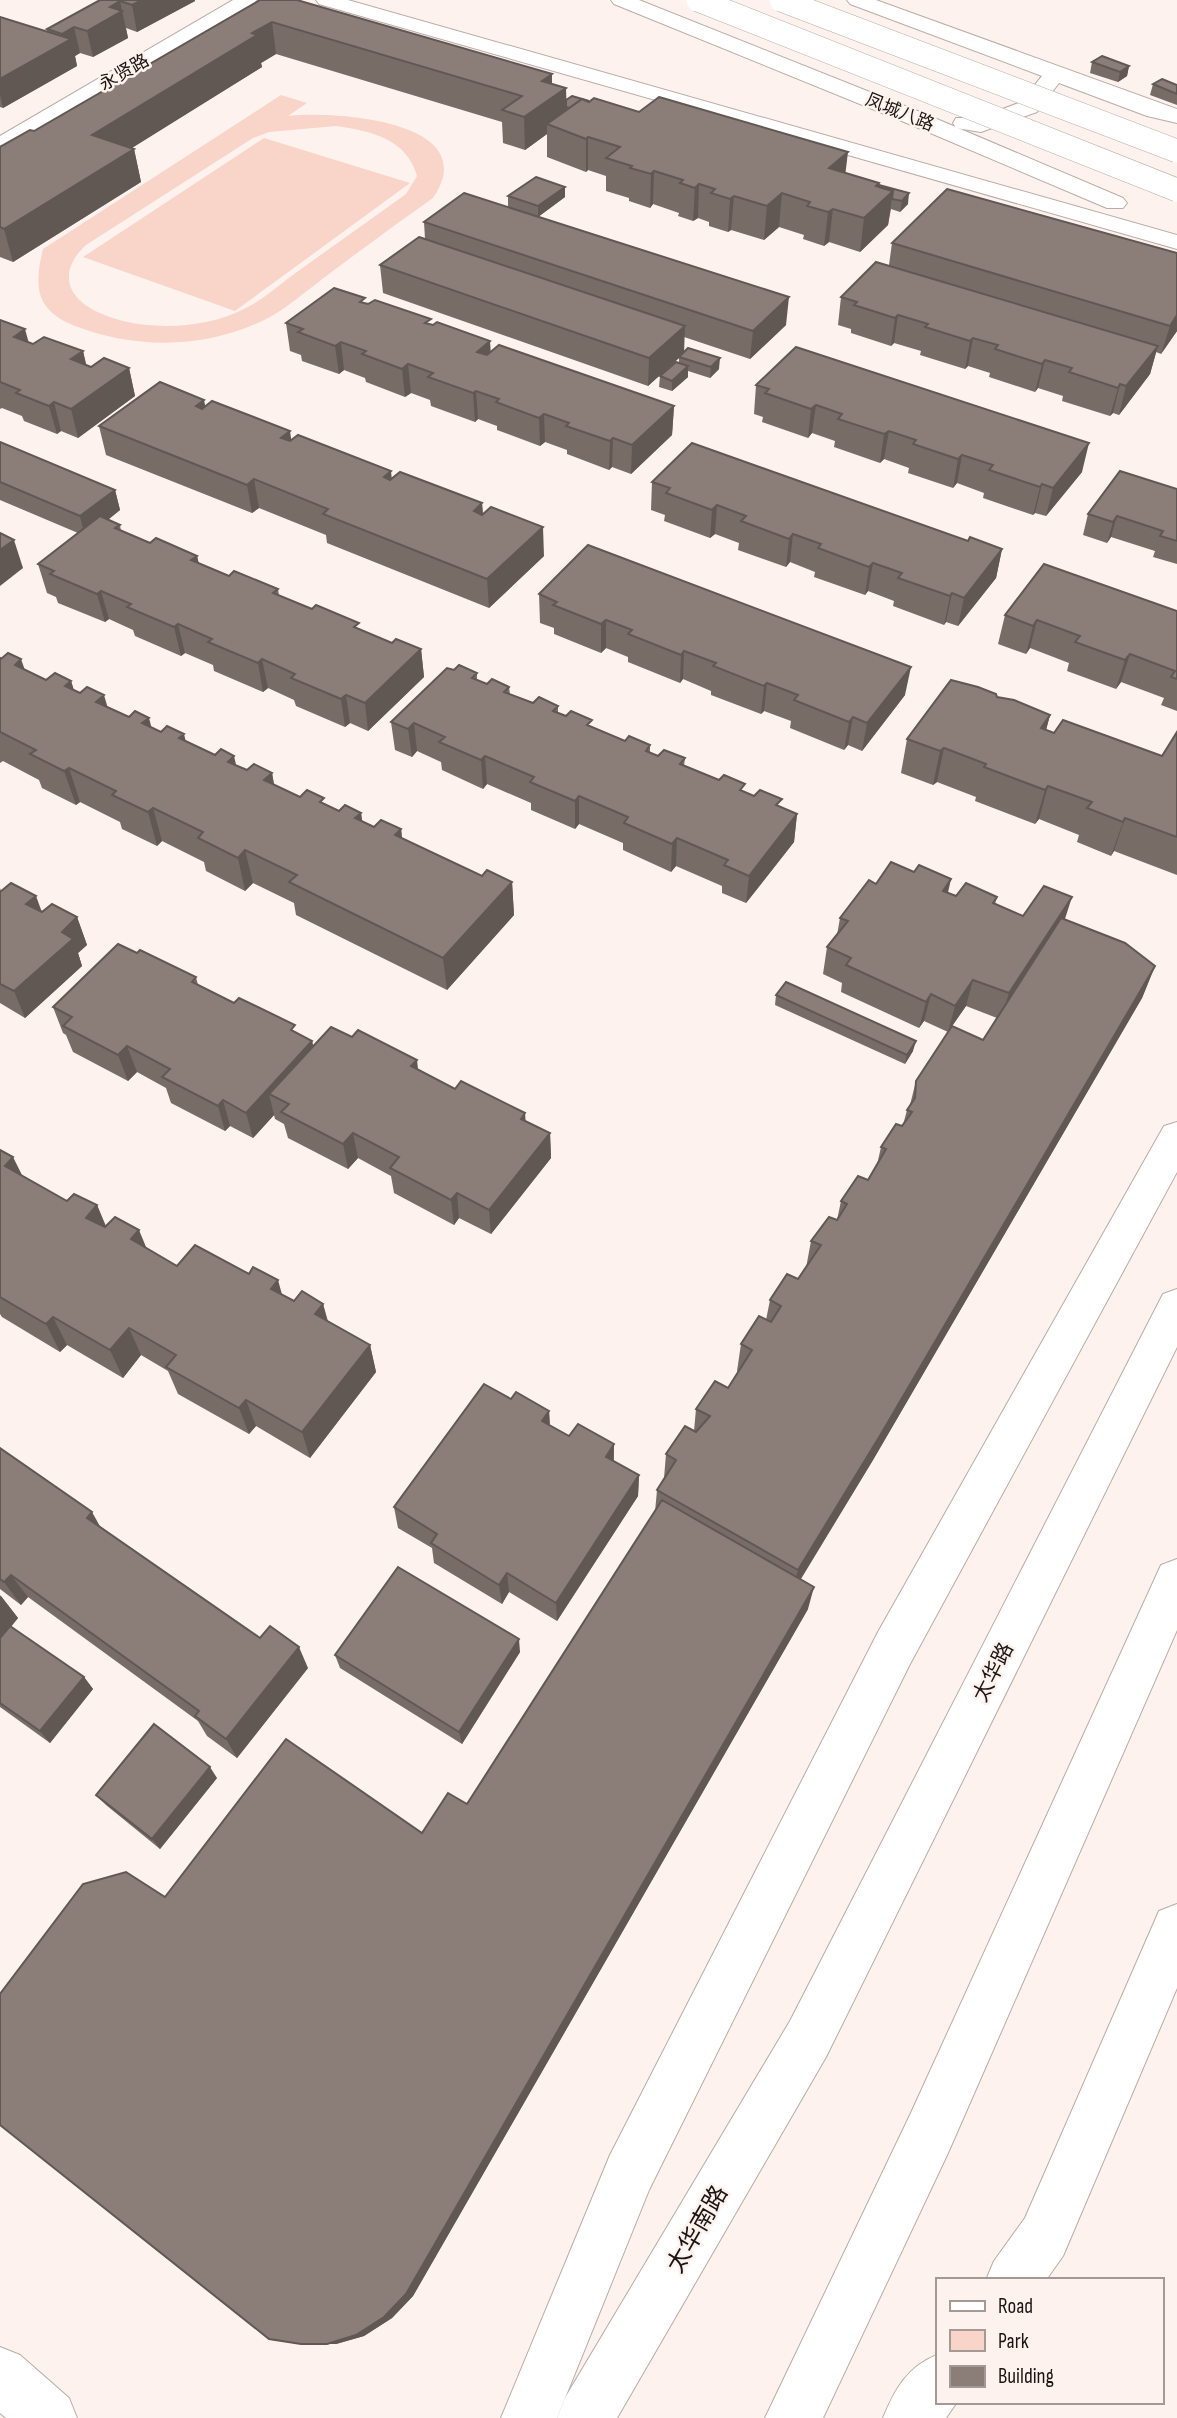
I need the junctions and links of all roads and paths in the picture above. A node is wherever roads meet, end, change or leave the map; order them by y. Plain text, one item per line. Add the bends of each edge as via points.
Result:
1 (247, 0) edge
2 (326, 0) edge
3 (621, 0) edge
4 (698, 0) edge
5 (781, 0) edge
6 (857, 0) edge
7 (1055, 74) junction
8 (1177, 116) edge
9 (916, 118) junction
10 (0, 145) edge
11 (1177, 151) edge
12 (1177, 190) edge
13 (1177, 229) edge
14 (1177, 242) edge
15 (1177, 1137) edge
16 (1177, 1306) edge
17 (1177, 1580) edge
18 (1177, 1928) edge
19 (808, 2039) joint
20 (1014, 2278) edge
21 (0, 2375) edge
22 (936, 2384) edge
23 (49, 2418) edge
24 (529, 2418) edge
25 (585, 2418) edge
26 (793, 2418) edge
27 (911, 2418) edge

1 - 10 street, 永贤路
2 - 14 street
3 - 9 street, 凤城八路
4 - 12 street, 凤城八路, bridge
5 - 11 street, bridge
6 - 7 street
7 - 8 street
7 - 9 street via 1029,107 981,125
9 - 13 street, 凤城八路
15 - 24 street via 894,1648 629,2174
16 - 19 street, 太华路
17 - 26 street via 929,2134
18 - 20 street via 1044,2237
19 - 25 street, 太华南路
21 - 23 street
22 - 27 street

